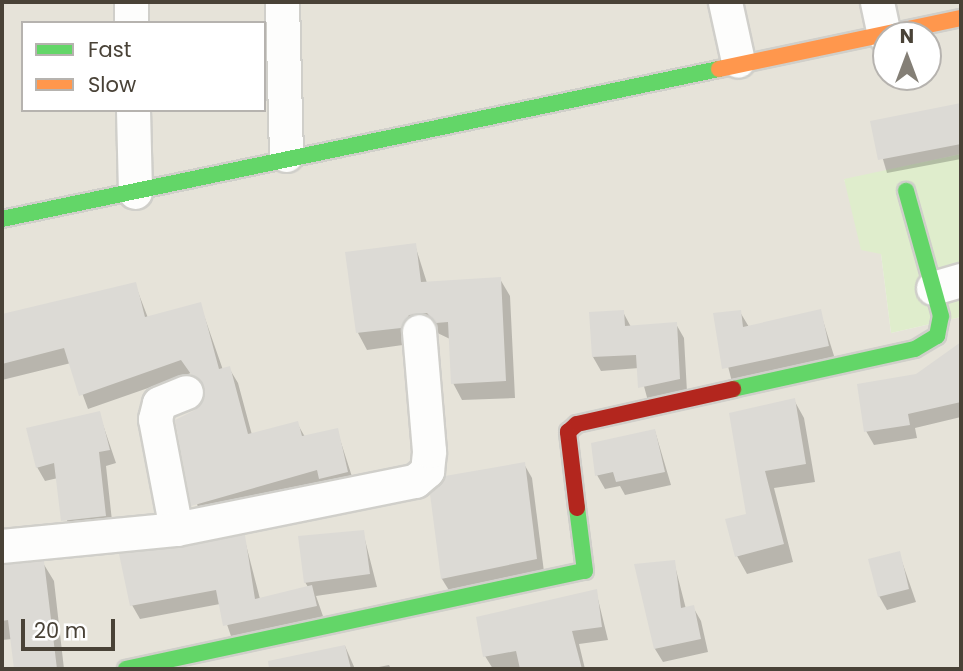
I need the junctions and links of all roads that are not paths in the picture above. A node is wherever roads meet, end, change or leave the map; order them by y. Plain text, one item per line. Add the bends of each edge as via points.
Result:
1 (131, 2) edge
2 (282, 2) edge
3 (725, 2) edge
4 (877, 2) edge
5 (961, 18) edge
6 (131, 21) edge
7 (881, 21) edge
8 (942, 22) edge
9 (872, 36) edge
10 (738, 61) junction
11 (133, 112) edge
12 (286, 155) junction
13 (906, 191) dead end
14 (135, 192) junction
15 (2, 219) edge
16 (947, 284) edge
17 (419, 331) dead end
18 (186, 392) dead end
19 (176, 529) junction
20 (2, 546) edge
21 (126, 669) edge

1 - 6 street
2 - 12 street
3 - 10 street
4 - 7 street
5 - 8 street
9 - 10 street
10 - 12 street
11 - 14 street
12 - 14 street
13 - 16 street
14 - 15 street
16 - 21 street via 937,337 915,349 577,424 568,432 585,571
17 - 19 street via 429,451 421,476
18 - 19 street via 159,403 155,419
19 - 20 street

